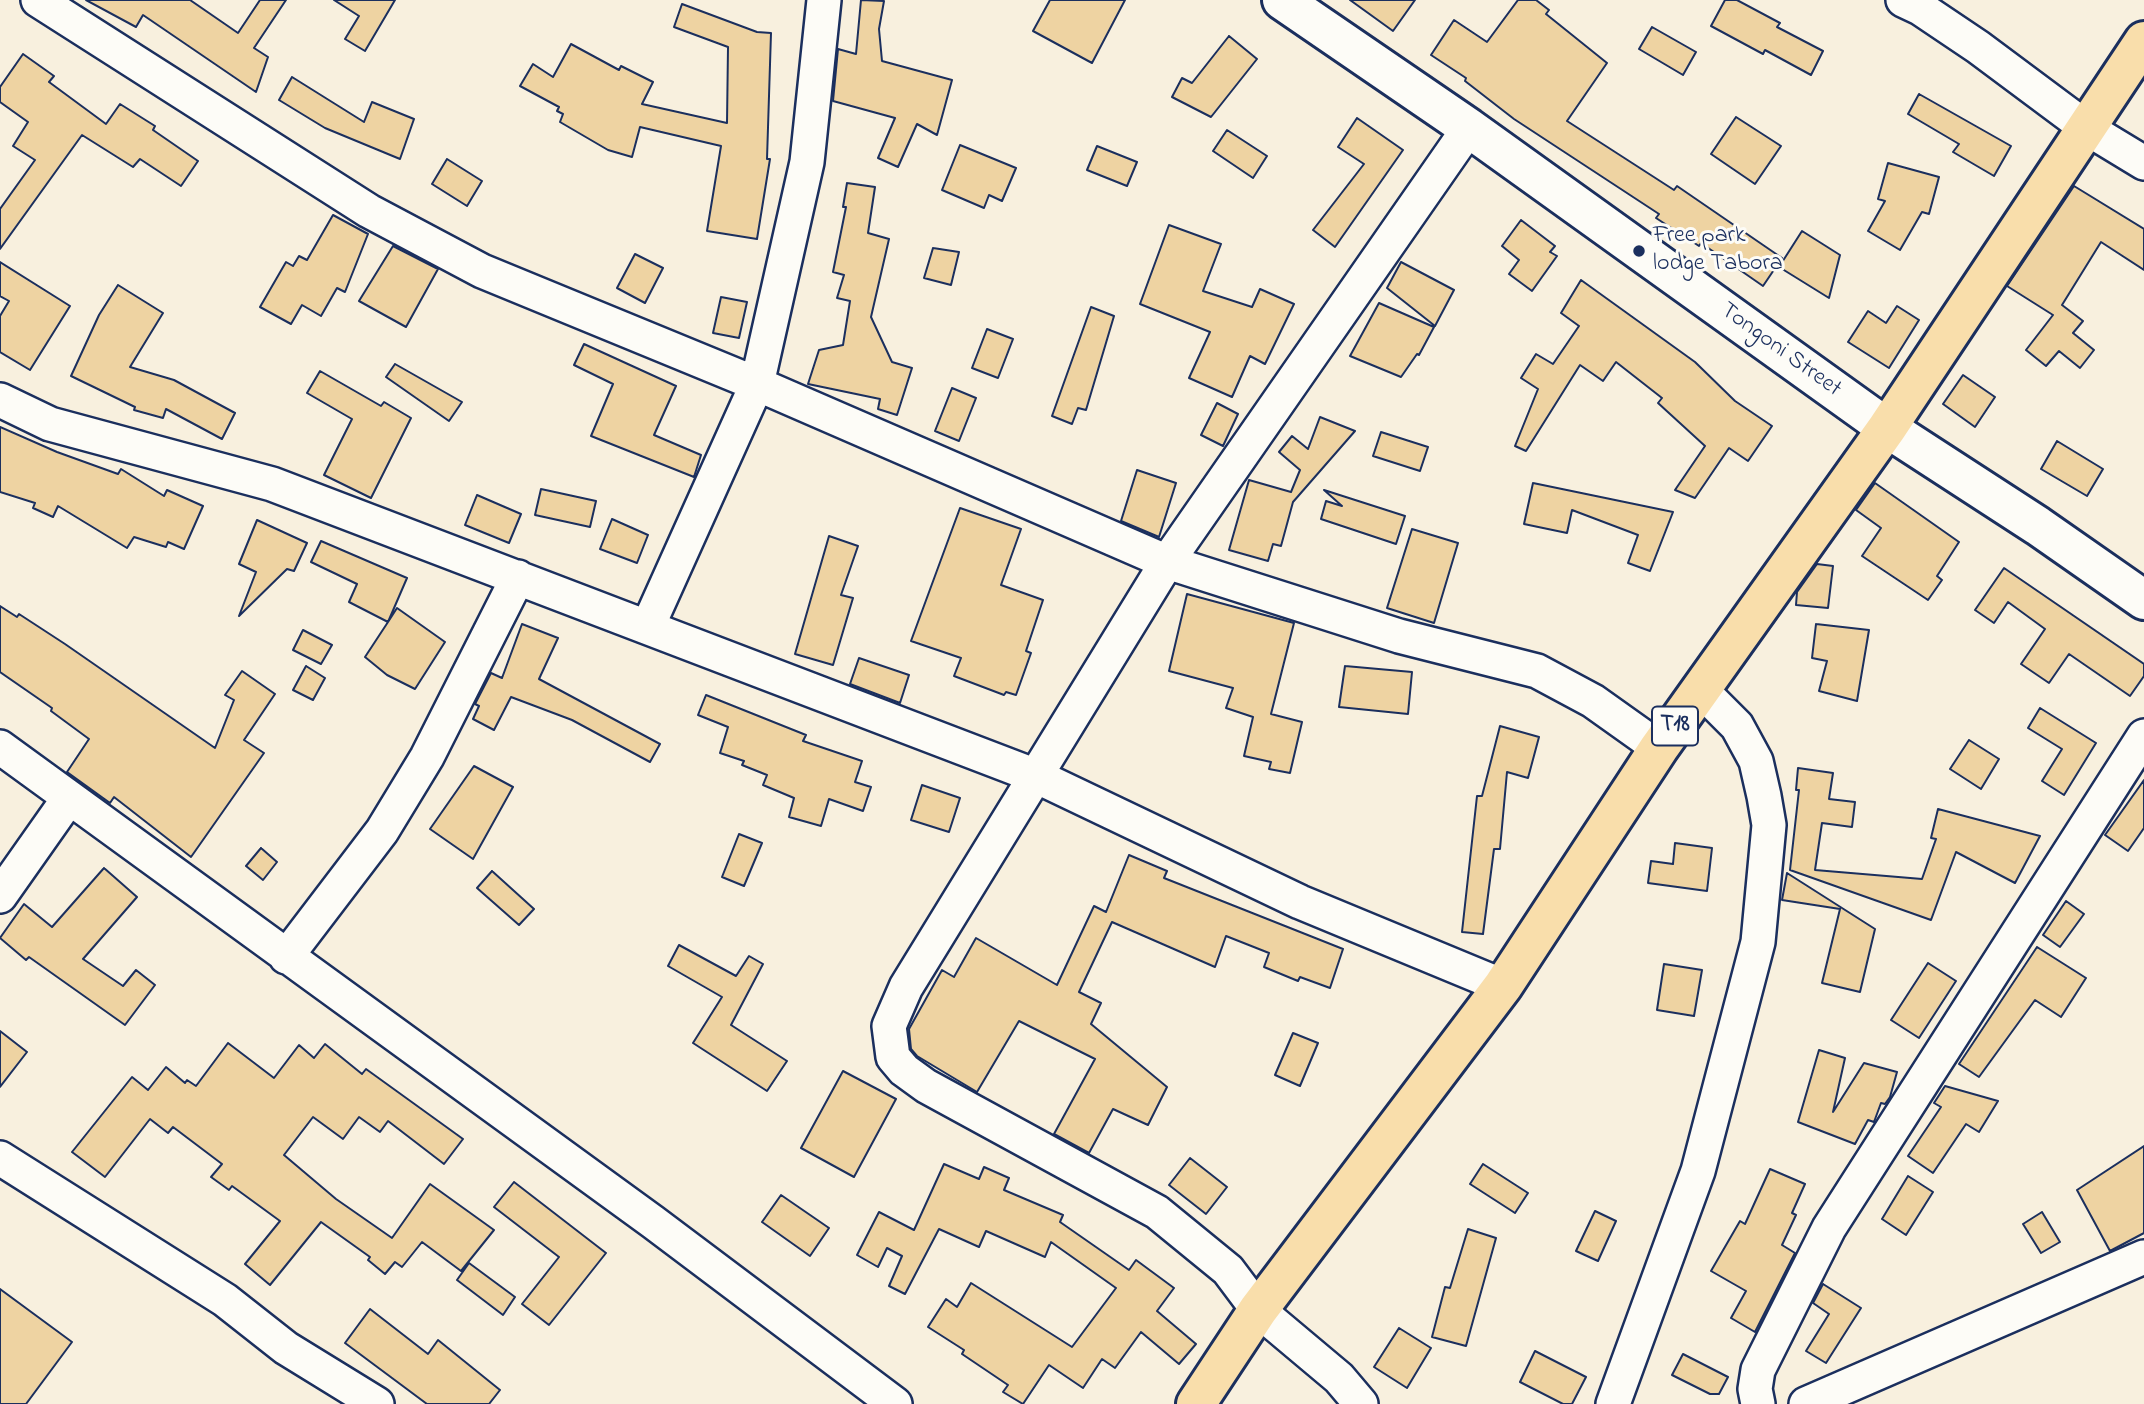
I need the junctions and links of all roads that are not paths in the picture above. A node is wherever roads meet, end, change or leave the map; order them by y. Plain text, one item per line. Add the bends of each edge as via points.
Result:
1 (38, 0) edge
2 (824, 0) edge
3 (1282, 0) edge
4 (1916, 3) edge
5 (2144, 41) edge
6 (1469, 128) junction
7 (2088, 129) junction
8 (2144, 163) edge
9 (757, 384) junction
10 (0, 400) edge
11 (1887, 428) junction
12 (1167, 562) junction
13 (518, 577) junction
14 (2144, 600) edge
15 (648, 626) junction
16 (1701, 690) junction
17 (2144, 736) edge
18 (0, 747) edge
19 (1659, 748) junction
20 (1035, 776) junction
21 (69, 798) junction
22 (0, 896) edge
23 (286, 957) junction
24 (1503, 986) junction
25 (0, 1158) edge
26 (2144, 1256) edge
27 (1258, 1310) junction
28 (377, 1404) edge
29 (895, 1404) edge
30 (1196, 1404) edge
31 (1362, 1404) edge
32 (1613, 1404) edge
33 (1758, 1404) edge
34 (1806, 1404) edge

1 - 9 street via 369,211 482,271
2 - 9 street via 807,162
3 - 6 street, Tongoni Street
4 - 7 street
5 - 7 highway, T18
6 - 11 street, Tongoni Street
6 - 12 street
7 - 8 street
7 - 11 highway, T18
9 - 12 street
9 - 15 street
10 - 13 street via 50,424 272,484
11 - 14 street, Tongoni Street
11 - 16 highway, T18
12 - 19 street via 1399,636 1537,671 1592,701
12 - 20 street
13 - 15 street
13 - 23 street via 428,757 382,831
15 - 20 street
16 - 19 highway, T18
16 - 32 street via 1737,726 1756,761 1764,796 1769,825 1758,942 1698,1171
17 - 33 street via 1829,1228 1758,1370
18 - 21 street
19 - 24 highway, T18
20 - 24 street via 1300,902
20 - 27 street via 906,987 889,1026 893,1057 926,1086 1157,1212 1228,1270
21 - 22 street
21 - 23 street
23 - 29 street via 653,1222
24 - 27 highway, T18
25 - 28 street via 225,1300 286,1348
26 - 34 street
27 - 30 highway, T18
27 - 31 street via 1339,1378

